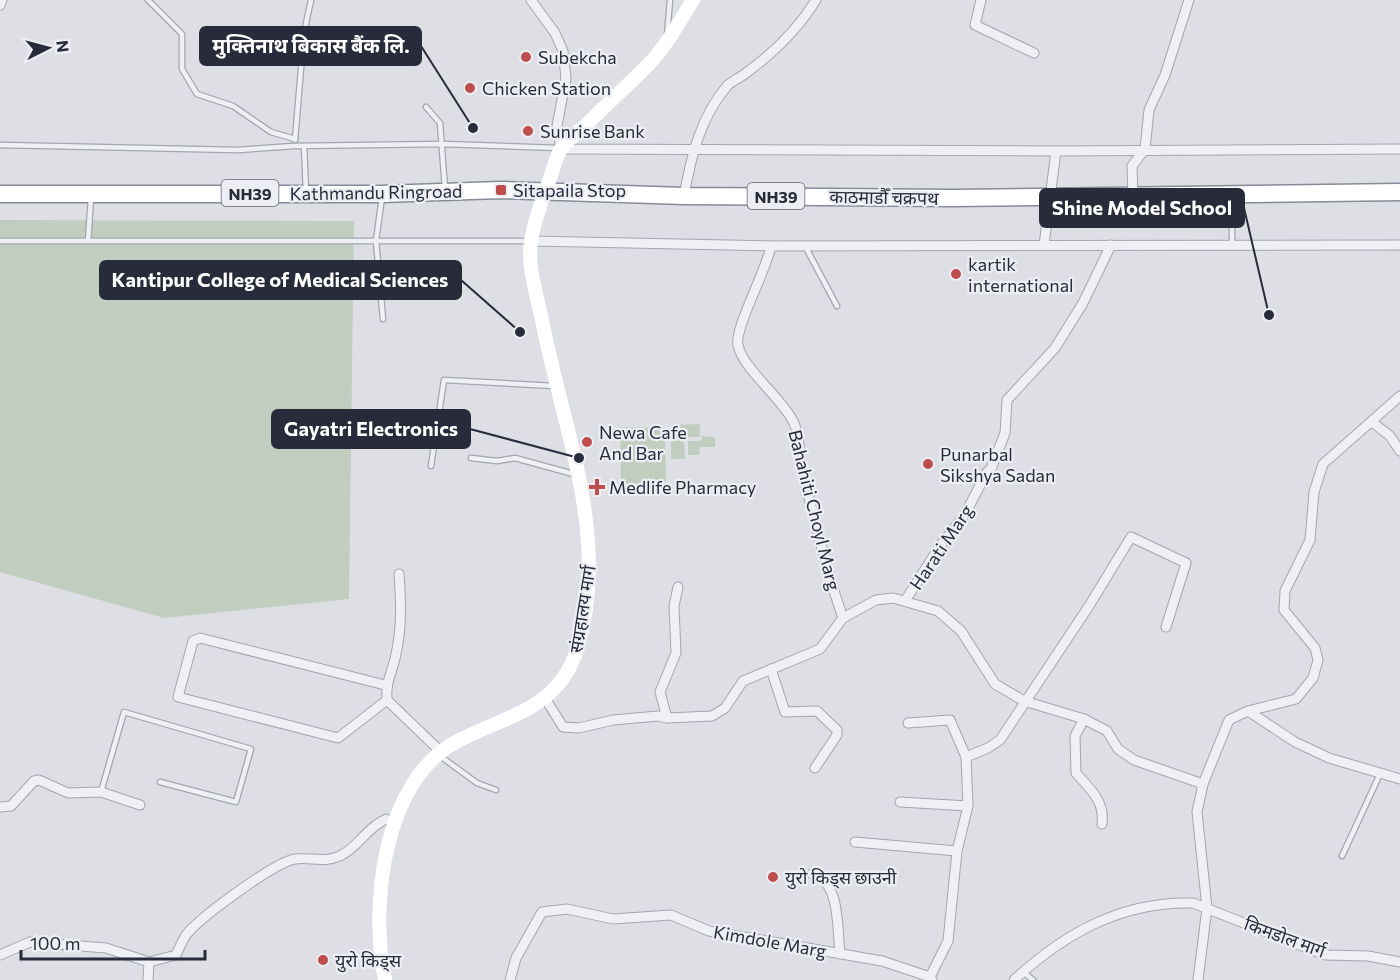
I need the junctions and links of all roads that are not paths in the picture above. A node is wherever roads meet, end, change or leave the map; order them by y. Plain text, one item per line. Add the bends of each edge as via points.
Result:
1 (2, 0) edge
2 (148, 0) edge
3 (311, 0) edge
4 (531, 0) edge
5 (670, 0) edge
6 (693, 0) edge
7 (816, 0) edge
8 (981, 0) edge
9 (1189, 0) edge
10 (0, 5) edge
11 (667, 40) junction
12 (1034, 53) dead end
13 (426, 108) dead end
14 (295, 139) junction
15 (442, 144) junction
16 (0, 145) edge
17 (294, 146) junction
18 (304, 146) junction
19 (561, 148) junction
20 (1400, 148) edge
21 (1145, 149) junction
22 (692, 151) junction
23 (1056, 152) junction
24 (501, 190) joint
25 (446, 191) junction
26 (91, 192) junction
27 (546, 192) junction
28 (1400, 192) edge
29 (0, 194) edge
30 (306, 194) junction
31 (382, 194) junction
32 (1232, 194) junction
33 (1051, 195) junction
34 (684, 196) junction
35 (1133, 196) junction
36 (0, 241) edge
37 (88, 241) junction
38 (376, 241) junction
39 (531, 241) junction
40 (1044, 244) junction
41 (1110, 245) junction
42 (1232, 245) junction
43 (1400, 245) edge
44 (771, 246) junction
45 (806, 246) junction
46 (837, 306) dead end
47 (383, 319) dead end
48 (556, 387) junction
49 (1400, 396) edge
50 (1372, 422) junction
51 (1400, 451) edge
52 (471, 458) dead end
53 (431, 466) dead end
54 (579, 475) junction
55 (399, 574) dead end
56 (678, 587) dead end
57 (905, 601) junction
58 (843, 618) junction
59 (1166, 627) dead end
60 (771, 669) junction
61 (385, 685) junction
62 (545, 698) junction
63 (387, 700) junction
64 (1024, 701) junction
65 (1248, 711) junction
66 (667, 718) junction
67 (1083, 719) junction
68 (908, 723) dead end
69 (439, 753) junction
70 (966, 757) junction
71 (815, 768) dead end
72 (1381, 772) junction
73 (1400, 779) edge
74 (160, 782) dead end
75 (1203, 784) junction
76 (496, 790) dead end
77 (101, 792) junction
78 (900, 802) dead end
79 (140, 805) dead end
80 (968, 806) junction
81 (0, 807) edge
82 (395, 823) junction
83 (1102, 824) dead end
84 (855, 842) dead end
85 (957, 851) junction
86 (1342, 856) dead end
87 (812, 874) dead end
88 (1207, 908) junction
89 (840, 954) junction
90 (0, 955) edge
91 (149, 962) junction
92 (1400, 962) edge
93 (1023, 972) junction
94 (931, 979) edge
95 (148, 980) edge
96 (385, 980) edge
97 (510, 980) edge
98 (1014, 980) edge
99 (1034, 980) edge
100 (1198, 980) edge

1 - 10 street
2 - 14 lane via 182,34 182,69 197,93 233,106 271,132
3 - 14 lane via 304,33
4 - 19 street via 563,51 567,78 557,126
5 - 11 lane
6 - 11 main road
7 - 22 street via 783,40 728,86
8 - 12 street via 975,25
9 - 21 street via 1165,75 1149,110
11 - 19 main road via 650,63
13 - 15 lane via 440,123
14 - 17 lane
15 - 18 lane
15 - 19 lane
15 - 25 lane
16 - 17 lane via 238,150
17 - 18 lane
18 - 30 lane
19 - 22 street
19 - 27 main road, संग्रहालय मार्ग
20 - 21 street
21 - 23 street
21 - 35 street via 1132,166
22 - 23 street
22 - 34 street
23 - 33 street
24 - 25 highway, Kathmandu Ringroad / NH39
24 - 27 highway, काठमाडाैँ चक्रपथ / NH39
25 - 31 highway, Kathmandu Ringroad / NH39
26 - 29 highway, Kathmandu Ringroad / NH39
26 - 30 highway, Kathmandu Ringroad / NH39
26 - 37 lane
27 - 34 highway, काठमाडाैँ चक्रपथ / NH39
27 - 39 main road, संग्रहालय मार्ग
28 - 32 highway, NH39
30 - 31 highway, Kathmandu Ringroad / NH39
31 - 38 lane
32 - 35 highway, NH39
32 - 42 lane
33 - 34 highway, काठमाडाैँ चक्रपथ / NH39
33 - 35 highway, NH39
33 - 40 street
36 - 37 lane
37 - 38 lane
38 - 39 lane
38 - 47 lane
39 - 44 street
39 - 48 main road, संग्रहालय मार्ग via 531,267
40 - 41 street
40 - 45 street
41 - 42 street
41 - 57 street, Harati Marg via 1083,303 1055,348 1007,400 1005,433 991,469 964,516
42 - 43 street
44 - 45 street
44 - 58 street, Bahahiti Choyl Marg via 737,344 744,359 794,424 832,587
45 - 46 lane
48 - 53 lane via 444,380
48 - 54 main road, संग्रहालय मार्ग
49 - 50 street
50 - 51 street via 1390,436
50 - 65 street via 1323,464 1314,492 1310,540 1286,591 1284,610 1288,619 1316,648 1318,660 1313,678 1296,699
52 - 54 lane via 515,458
54 - 62 main road, संग्रहालय मार्ग via 591,543 583,627 572,665
55 - 61 street via 402,613 396,656
56 - 66 street via 674,606 676,653 660,692
57 - 58 street via 876,600
57 - 64 street via 938,611 961,632 995,684
58 - 60 street via 820,649
59 - 64 street via 1186,563 1131,537
60 - 66 street via 743,681 724,708 712,717
60 - 71 street via 785,712 817,711 837,730
61 - 63 street
61 - 63 street via 200,638 193,641 178,697 338,738
62 - 66 street via 563,727
62 - 69 main road, संग्रहालय मार्ग via 514,718
63 - 69 street
64 - 67 street
64 - 70 street via 1000,740
65 - 72 street via 1295,742 1329,758
65 - 75 street via 1229,720
67 - 75 street via 1107,731 1118,749 1134,760
67 - 83 street via 1076,736 1076,773 1099,798
68 - 70 street via 950,720
69 - 76 lane via 477,783
69 - 82 main road, संग्रहालय मार्ग via 408,793
70 - 80 street
72 - 73 street
72 - 86 lane
74 - 77 lane via 236,802 251,749 124,712
75 - 88 street via 1197,812
77 - 79 street
77 - 81 street via 68,793 39,780 11,806
78 - 80 street
80 - 85 street
82 - 91 street via 386,819 371,826 353,849 337,857 297,859 259,876 187,934 176,955
82 - 96 main road, संग्रहालय मार्ग via 378,919
84 - 85 street
85 - 94 street via 948,941
87 - 89 street via 827,882 834,898
88 - 92 street, किमडोल मार्ग via 1325,955 1368,956
88 - 93 street via 1174,902 1129,909 1075,932
88 - 100 street
89 - 94 street, Kimdole Marg via 882,962
89 - 97 street, Kimdole Marg via 709,931 671,915 613,919 567,909 542,912 516,958
90 - 91 street via 30,942 60,943 106,948
91 - 95 street
93 - 98 street
93 - 99 lane

